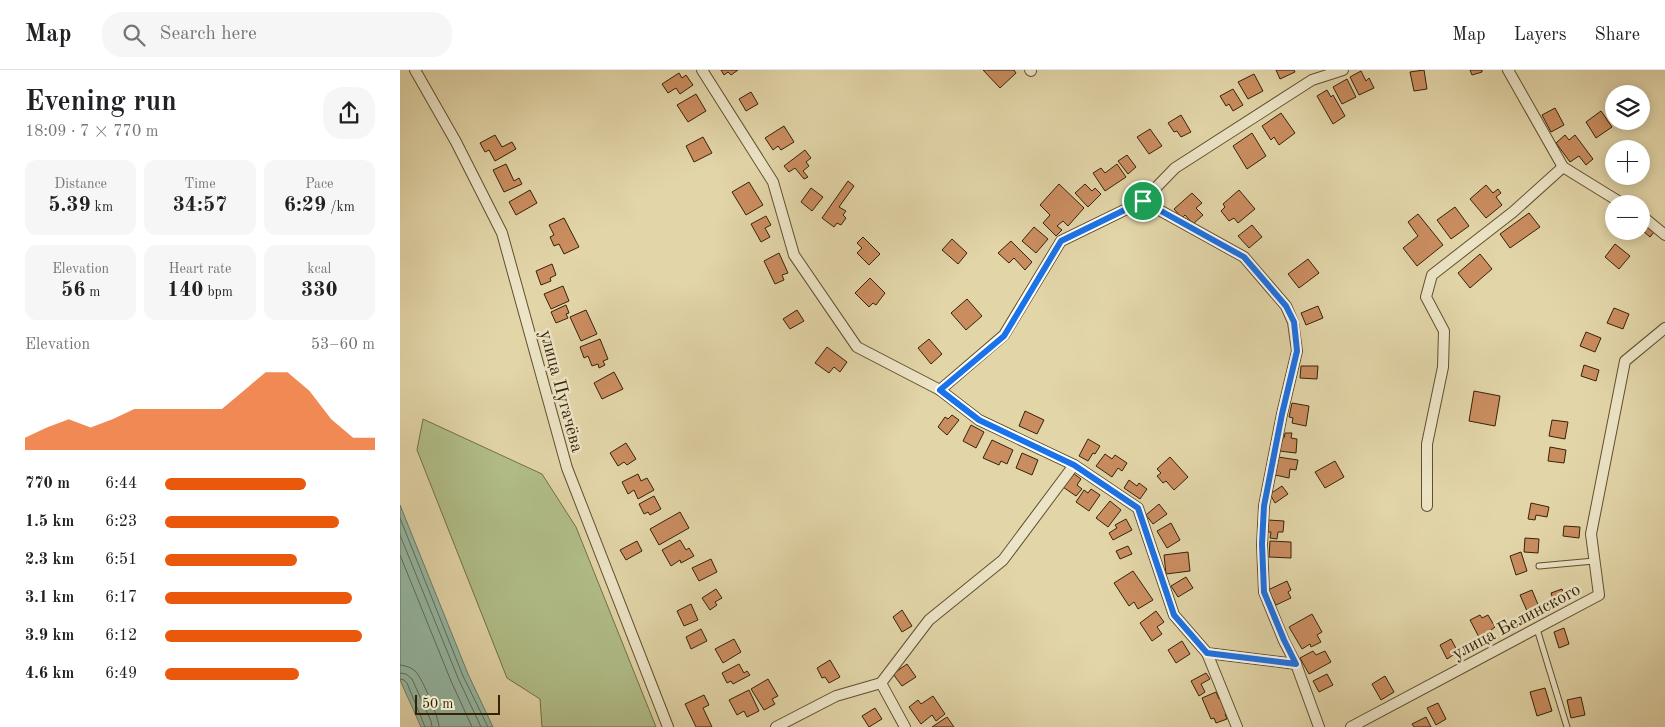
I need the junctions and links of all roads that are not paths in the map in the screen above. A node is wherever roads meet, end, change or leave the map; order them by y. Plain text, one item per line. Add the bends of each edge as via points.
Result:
1 (415, 70) edge
2 (702, 70) edge
3 (1343, 70) edge
4 (1508, 70) edge
5 (1563, 168) junction
6 (1608, 195) edge
7 (1143, 201) junction
8 (1650, 222) edge
9 (1665, 235) edge
10 (1665, 328) edge
11 (940, 390) junction
12 (1074, 465) junction
13 (1427, 506) dead end
14 (1594, 560) junction
15 (1539, 566) dead end
16 (1537, 628) junction
17 (1207, 653) junction
18 (1296, 664) junction
19 (881, 683) junction
20 (668, 727) edge
21 (776, 727) edge
22 (905, 727) edge
23 (1237, 727) edge
24 (1318, 727) edge
25 (1351, 727) edge
26 (1566, 727) edge

1 - 20 street, улица Пугачёва via 502,233 566,468
2 - 11 street via 773,182 794,255 857,346
3 - 7 street via 1312,80 1175,168
4 - 5 street
5 - 6 street
5 - 13 street via 1432,275 1426,297 1444,331 1443,366 1427,444
7 - 11 street via 1061,241 1004,336
7 - 18 street via 1244,257 1286,306 1294,322 1297,351 1264,506 1262,544 1264,592
8 - 9 street
10 - 14 street, улица Белинского via 1625,361 1591,534
11 - 12 street via 979,420
12 - 17 street via 1138,508 1174,615
12 - 19 street via 1003,560 929,620
14 - 15 lane
14 - 16 street, улица Белинского via 1600,595
16 - 25 street, улица Белинского
16 - 26 lane
17 - 18 street
17 - 23 street
18 - 24 street
19 - 21 street via 836,696
19 - 22 street

